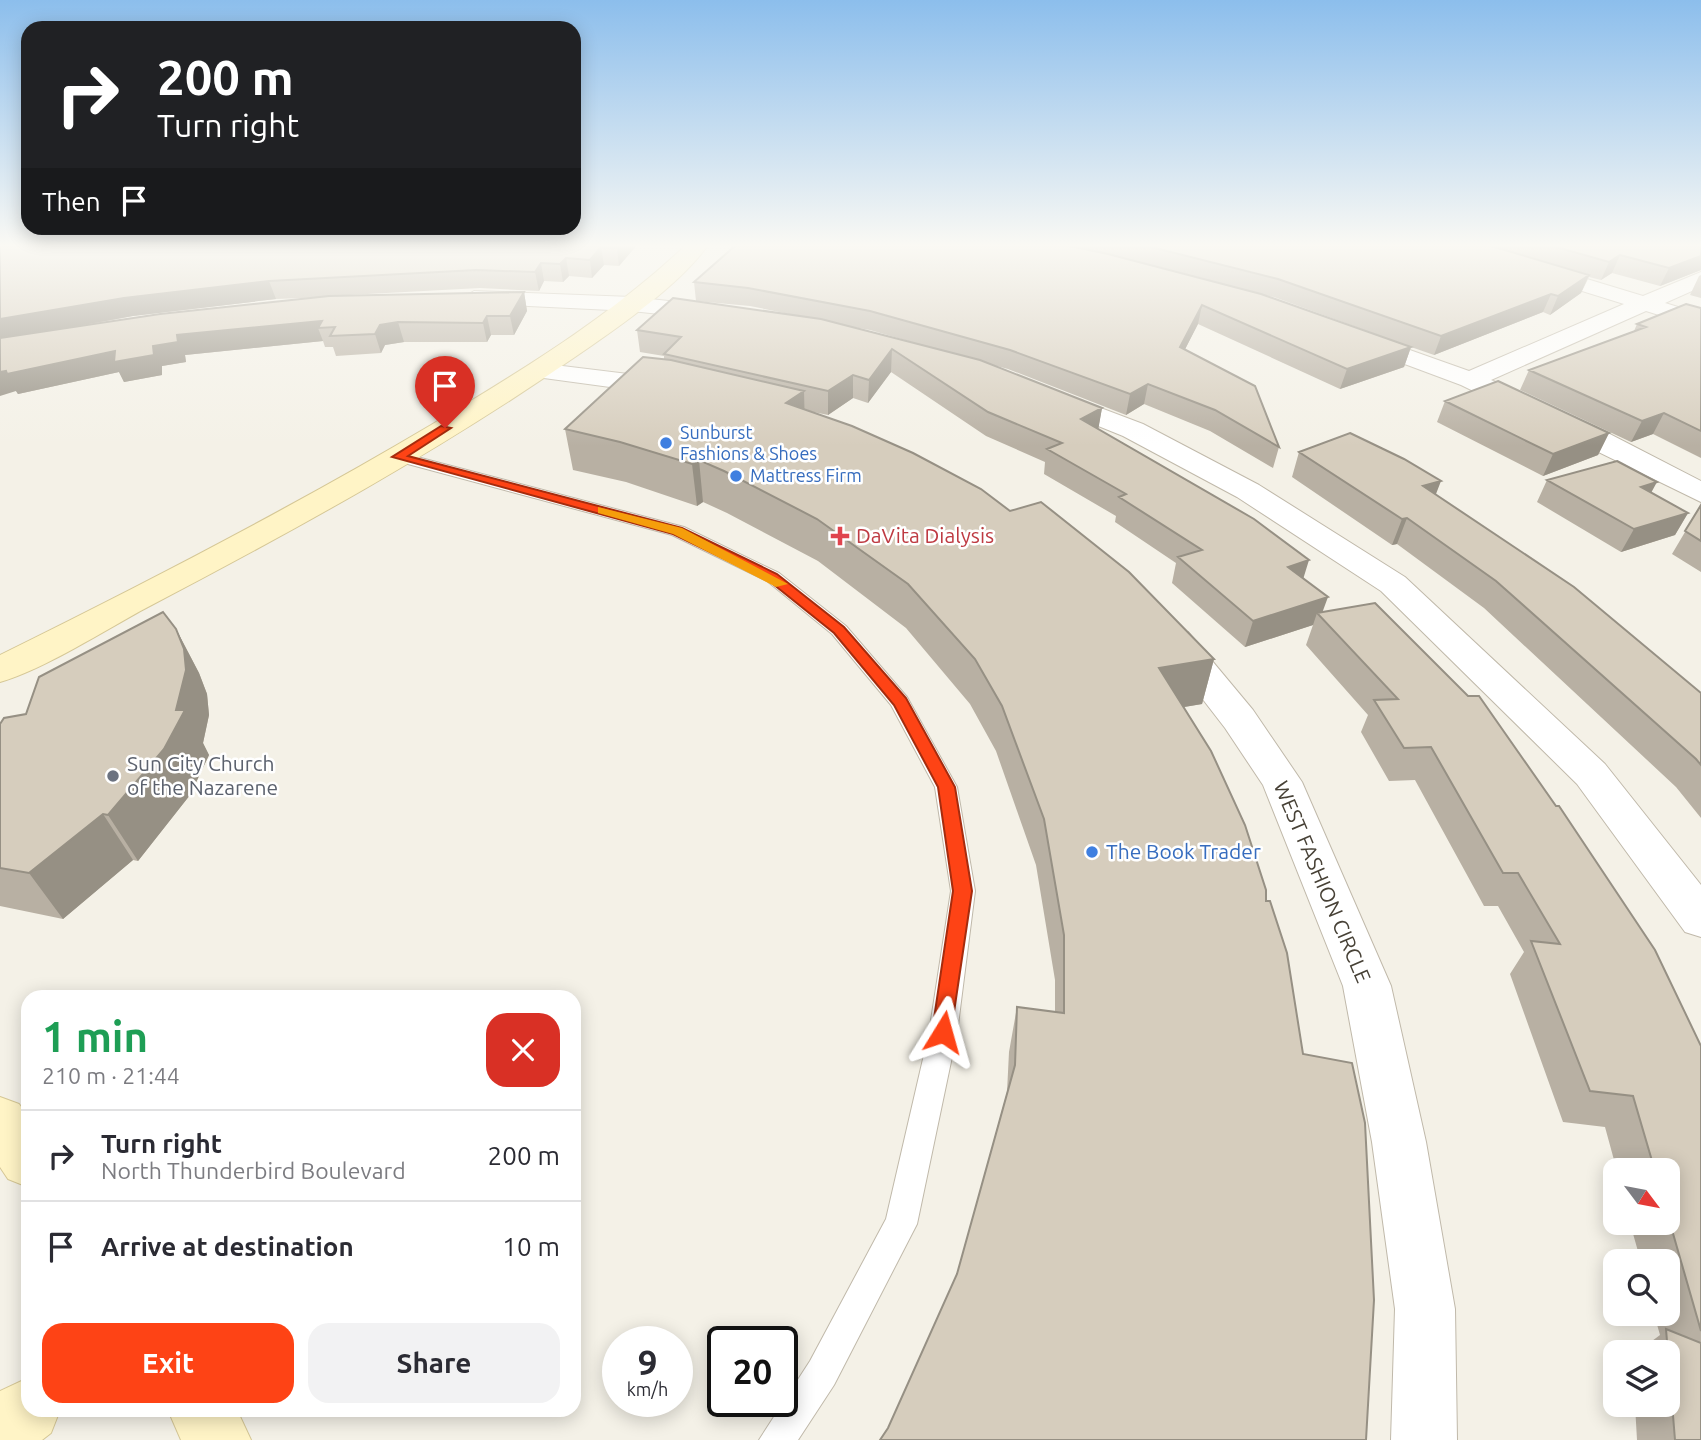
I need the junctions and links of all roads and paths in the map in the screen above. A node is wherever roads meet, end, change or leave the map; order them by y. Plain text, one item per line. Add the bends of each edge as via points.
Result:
1 (620, 312) edge
2 (712, 312) edge
3 (1622, 312) edge
4 (1675, 312) edge
5 (749, 316) edge
6 (1701, 321) edge
7 (1341, 333) edge
8 (538, 371) junction
9 (1469, 380) junction
10 (1023, 386) edge
11 (702, 394) edge
12 (398, 457) junction
13 (1701, 493) edge
14 (1148, 616) edge
15 (0, 670) edge
16 (1701, 919) edge
17 (0, 1122) edge
18 (21, 1150) edge
19 (21, 1416) edge
20 (204, 1417) edge
21 (0, 1433) edge
22 (218, 1440) edge
23 (777, 1440) edge
24 (1424, 1440) edge

1 - 8 street
2 - 5 street
3 - 9 street
4 - 6 street
7 - 9 street
8 - 11 street
8 - 12 street
9 - 13 street via 1590,435
10 - 16 street via 1133,430 1248,491 1393,584 1591,774
12 - 15 street via 159,590
12 - 23 lane via 678,531 772,577 839,630 901,702 946,787 963,891 943,1032 901,1224 822,1373
14 - 24 street, WEST FASHION CIRCLE via 1185,649 1282,782 1367,986 1399,1142 1425,1309
17 - 18 street
19 - 21 street
20 - 22 street

